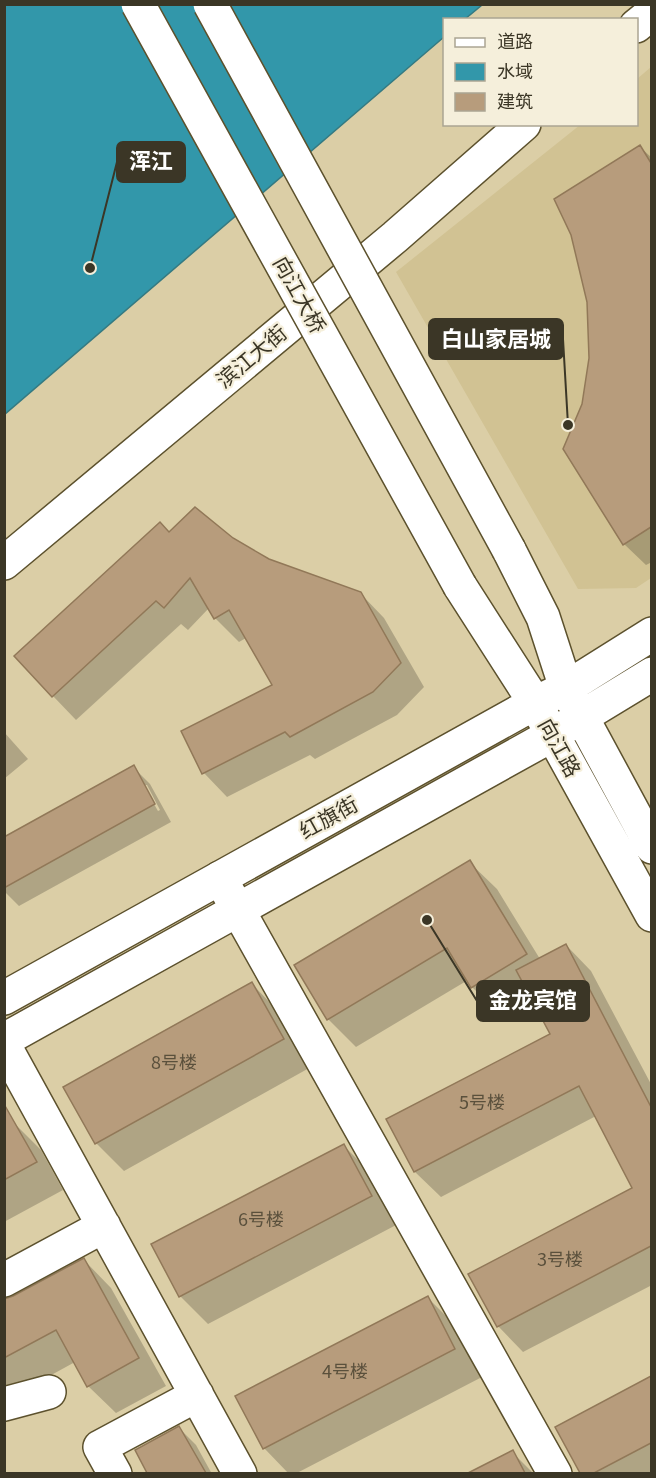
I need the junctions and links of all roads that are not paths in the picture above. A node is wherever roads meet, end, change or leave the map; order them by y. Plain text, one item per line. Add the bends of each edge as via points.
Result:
1 (138, 4) edge
2 (210, 4) edge
3 (651, 13) edge
4 (638, 24) edge
5 (522, 126) edge
6 (4, 563) edge
7 (460, 586) joint
8 (651, 634) edge
9 (651, 674) edge
10 (566, 688) junction
11 (535, 703) junction
12 (582, 718) junction
13 (552, 735) junction
14 (651, 847) edge
15 (220, 878) junction
16 (238, 910) junction
17 (651, 915) edge
18 (4, 998) edge
19 (4, 1040) edge
20 (4, 1045) edge
21 (104, 1226) junction
22 (4, 1280) edge
23 (49, 1392) dead end
24 (197, 1395) junction
25 (4, 1404) edge
26 (115, 1473) edge
27 (240, 1473) edge
28 (555, 1473) edge

1 - 7 main road, 向江大桥, bridge
2 - 10 main road, 向江路, bridge via 509,550 543,617
3 - 4 main road
5 - 6 main road, 滨江大街 via 395,237
7 - 11 main road, 向江路
8 - 10 main road, 红旗街
9 - 12 main road
10 - 11 main road, 红旗街
10 - 12 main road, 向江路
11 - 13 main road, 向江路
11 - 15 main road, 红旗街
12 - 13 main road
12 - 14 main road, 向江路
13 - 16 main road
13 - 17 main road, 向江路
15 - 16 main road
15 - 18 main road, 红旗街
16 - 19 main road
16 - 28 main road
20 - 21 main road
21 - 22 main road
21 - 24 main road
23 - 25 main road
24 - 26 main road via 100,1447
24 - 27 main road

